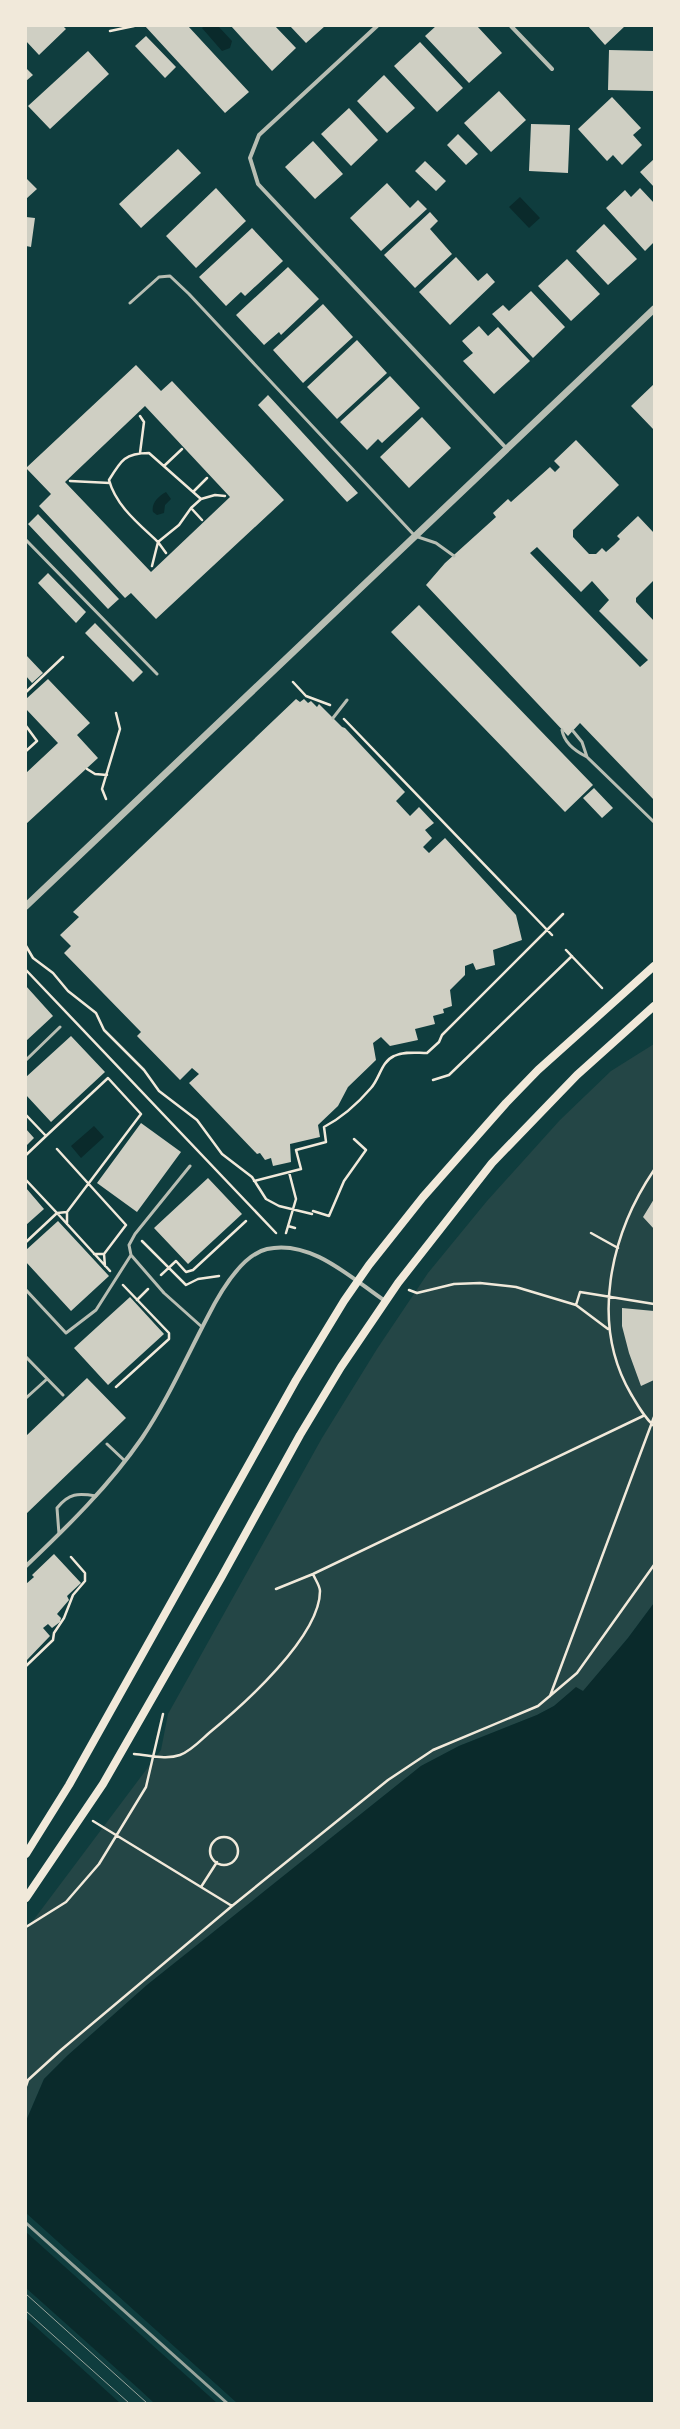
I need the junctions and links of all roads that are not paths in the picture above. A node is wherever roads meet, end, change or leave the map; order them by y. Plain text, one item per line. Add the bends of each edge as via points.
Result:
1 (377, 26) edge
2 (511, 26) edge
3 (552, 69) dead end
4 (130, 303) dead end
5 (654, 309) edge
6 (507, 449) junction
7 (415, 536) junction
8 (26, 540) edge
9 (454, 556) dead end
10 (157, 674) dead end
11 (347, 700) dead end
12 (333, 718) dead end
13 (562, 730) dead end
14 (573, 731) dead end
15 (587, 757) junction
16 (654, 822) edge
17 (26, 906) edge
18 (654, 966) edge
19 (654, 1006) edge
20 (60, 1027) dead end
21 (26, 1060) edge
22 (190, 1166) dead end
23 (131, 1255) junction
24 (357, 1283) junction
25 (26, 1290) edge
26 (385, 1301) junction
27 (202, 1327) junction
28 (26, 1357) edge
29 (47, 1379) junction
30 (63, 1396) dead end
31 (26, 1398) edge
32 (107, 1444) dead end
33 (125, 1461) junction
34 (96, 1496) junction
35 (58, 1534) junction
36 (26, 1566) edge
37 (26, 1854) edge
38 (26, 1898) edge

1 - 6 street via 259,135 250,158 258,184
2 - 3 street
4 - 7 lane via 159,277 170,276
5 - 6 street
6 - 7 street
7 - 9 lane via 436,543
7 - 17 street
8 - 10 lane
11 - 12 lane
13 - 15 lane via 564,739
14 - 15 lane via 582,742
15 - 16 lane
18 - 24 main road via 538,1070 497,1113 423,1196
19 - 26 main road via 577,1075 492,1163 412,1262
20 - 21 lane
22 - 23 lane via 135,1234 129,1246
23 - 25 lane via 96,1310 66,1333
23 - 27 lane via 154,1282
24 - 26 street
24 - 27 street via 325,1261 302,1250 284,1246 267,1249 256,1253 232,1277
24 - 37 main road via 296,1380 70,1785
26 - 38 main road via 300,1435 122,1753 84,1815
27 - 33 street via 150,1424
28 - 29 lane
29 - 30 lane
29 - 31 lane
32 - 33 lane
33 - 34 street
34 - 35 street
34 - 35 lane via 72,1494 63,1500 57,1508
35 - 36 street

